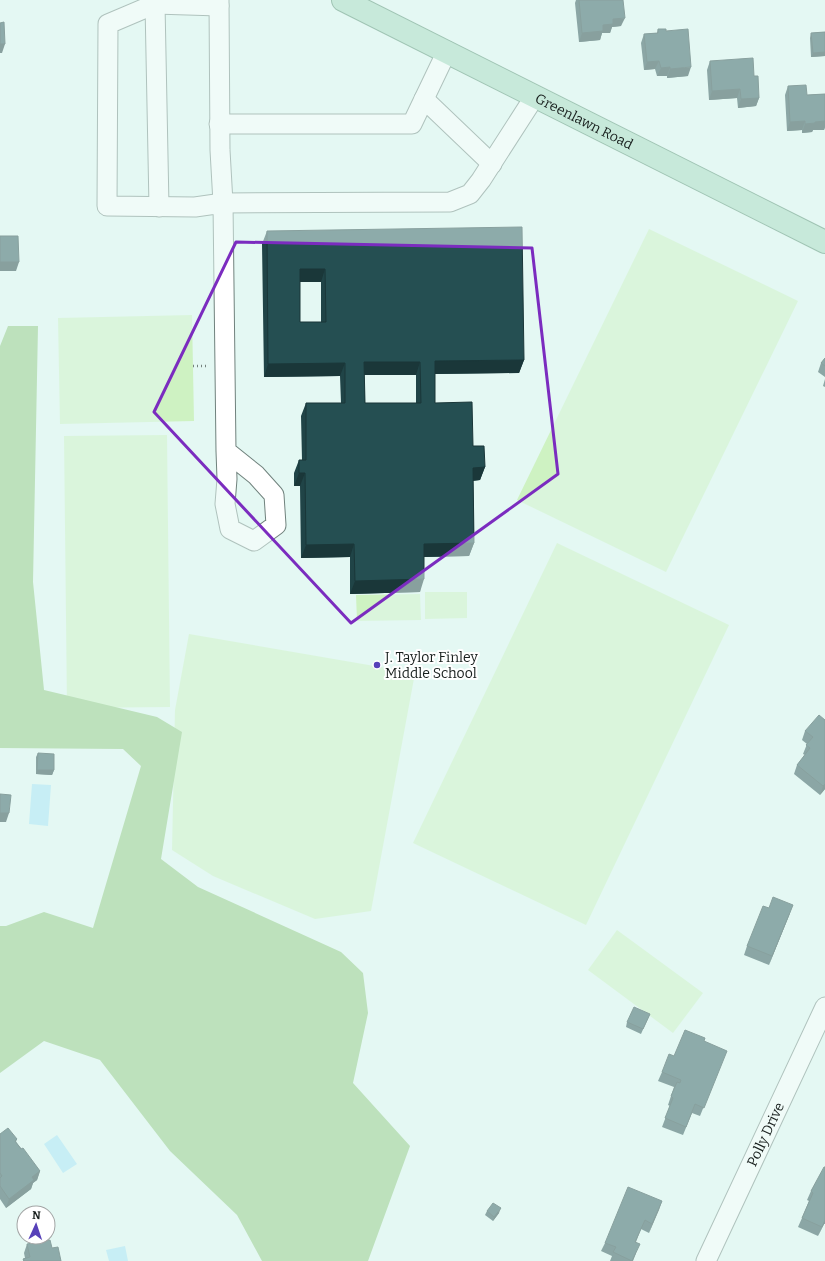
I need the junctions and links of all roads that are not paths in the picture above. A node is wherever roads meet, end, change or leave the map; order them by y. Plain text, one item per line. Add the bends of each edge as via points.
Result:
1 (344, 0) edge
2 (219, 3) edge
3 (155, 4) junction
4 (447, 51) junction
5 (535, 96) junction
6 (424, 99) junction
7 (219, 124) junction
8 (492, 164) junction
9 (223, 203) junction
10 (159, 207) junction
11 (825, 242) edge
12 (226, 451) dead end
13 (825, 1007) edge
14 (706, 1261) edge

1 - 4 main road, Greenlawn Road
2 - 3 street
2 - 7 street
3 - 10 street
3 - 10 street via 108,24 107,206
4 - 5 main road, Greenlawn Road
4 - 6 street
5 - 8 street
5 - 11 main road, Greenlawn Road
6 - 7 street via 412,124
6 - 8 street
7 - 9 street
8 - 9 street via 470,194 450,202
9 - 10 street via 195,207
9 - 12 street
13 - 14 street, Polly Drive

